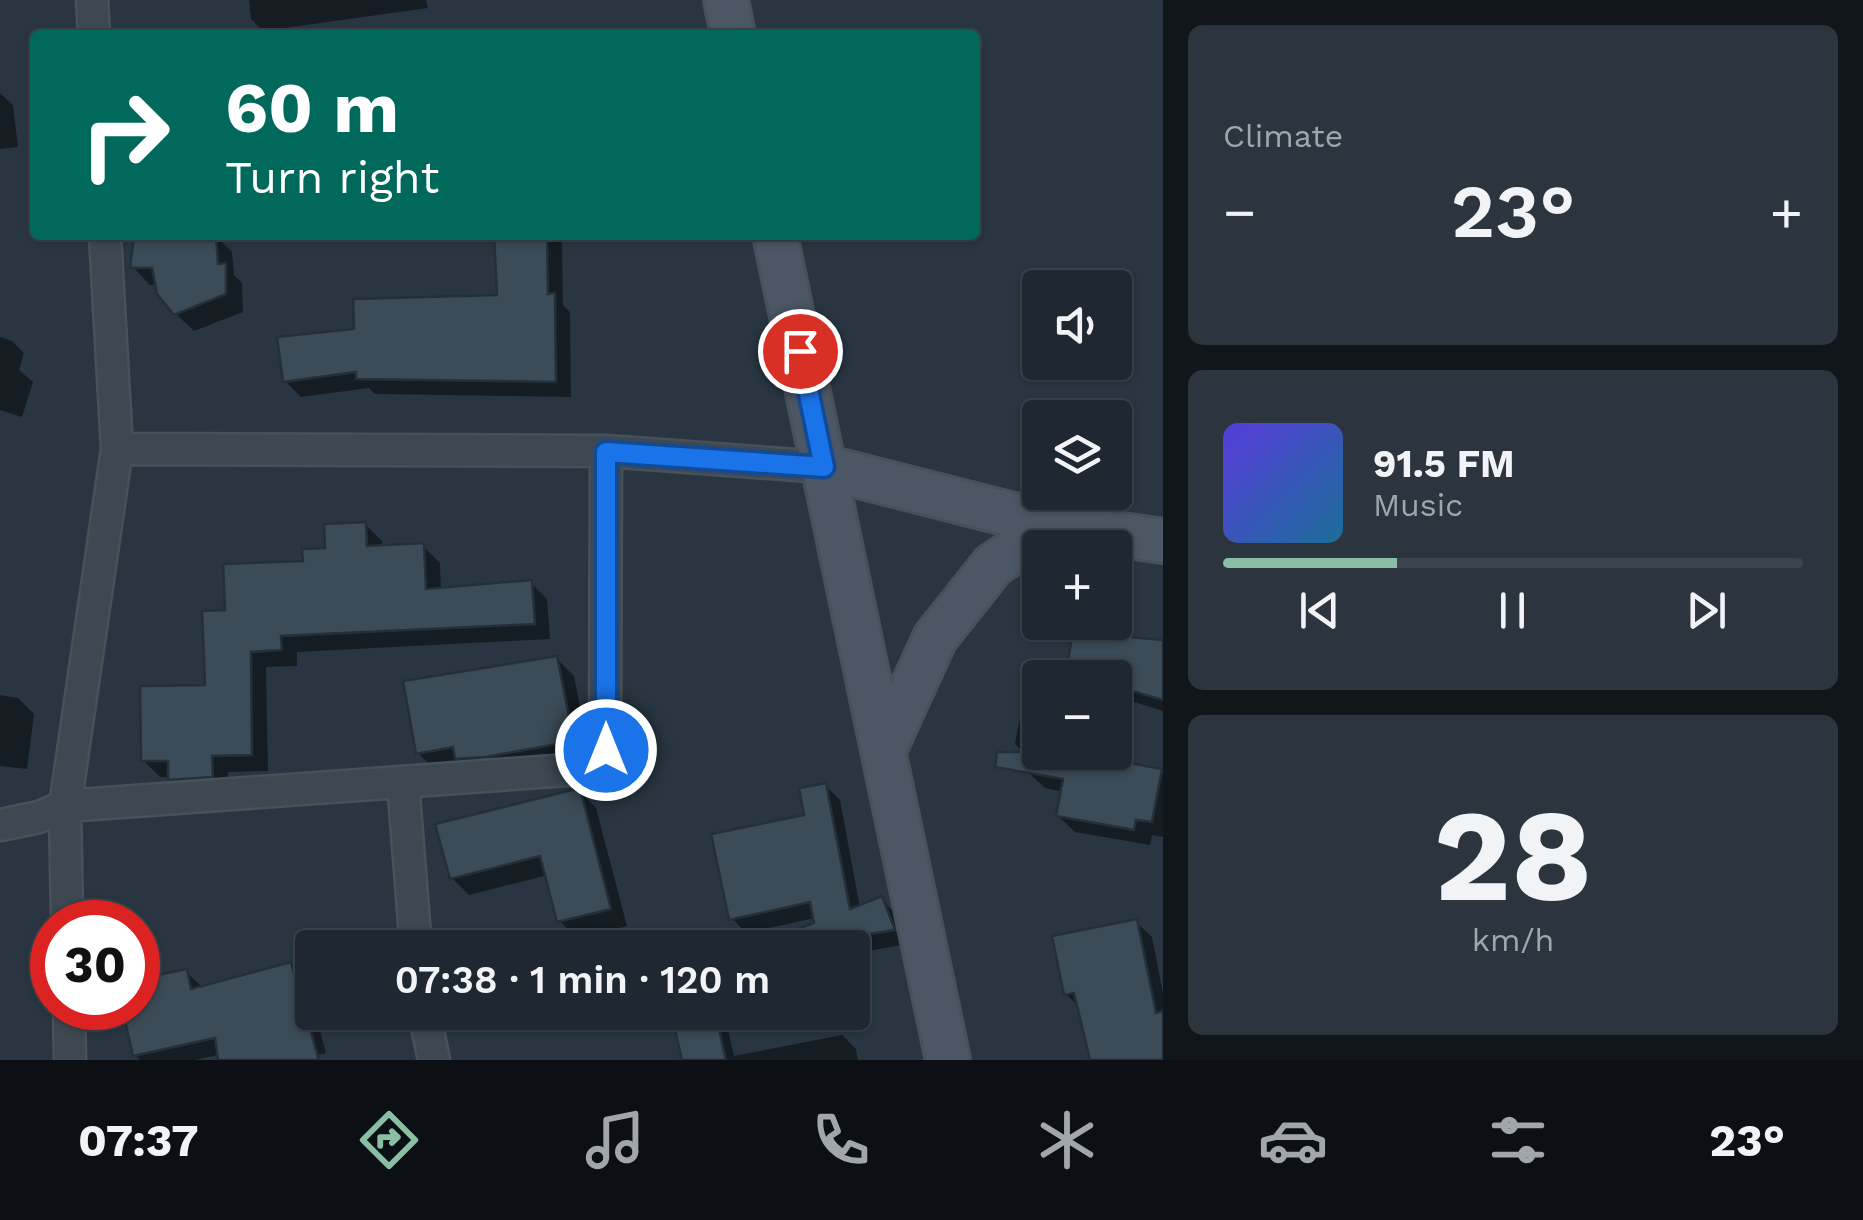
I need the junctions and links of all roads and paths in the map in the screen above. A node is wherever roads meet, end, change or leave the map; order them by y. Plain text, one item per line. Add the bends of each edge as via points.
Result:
1 (92, 0) edge
2 (726, 0) edge
3 (94, 30) edge
4 (732, 30) edge
5 (105, 240) edge
6 (776, 240) edge
7 (117, 449) junction
8 (606, 452) junction
9 (824, 467) junction
10 (1053, 525) junction
11 (1163, 541) edge
12 (884, 750) junction
13 (403, 782) junction
14 (65, 806) junction
15 (0, 826) edge
16 (67, 900) edge
17 (415, 930) edge
18 (69, 1030) edge
19 (428, 1030) edge
20 (70, 1060) edge
21 (434, 1060) edge
22 (948, 1060) edge

1 - 3 street
2 - 4 street
5 - 7 street
6 - 9 street
7 - 8 street
7 - 14 street
8 - 9 street
8 - 13 street via 606,750 582,769
9 - 10 street
9 - 12 street
10 - 11 street
10 - 12 street via 993,565 934,638
12 - 22 street
13 - 14 street
13 - 17 street
14 - 15 street
14 - 16 street
18 - 20 street
19 - 21 street

